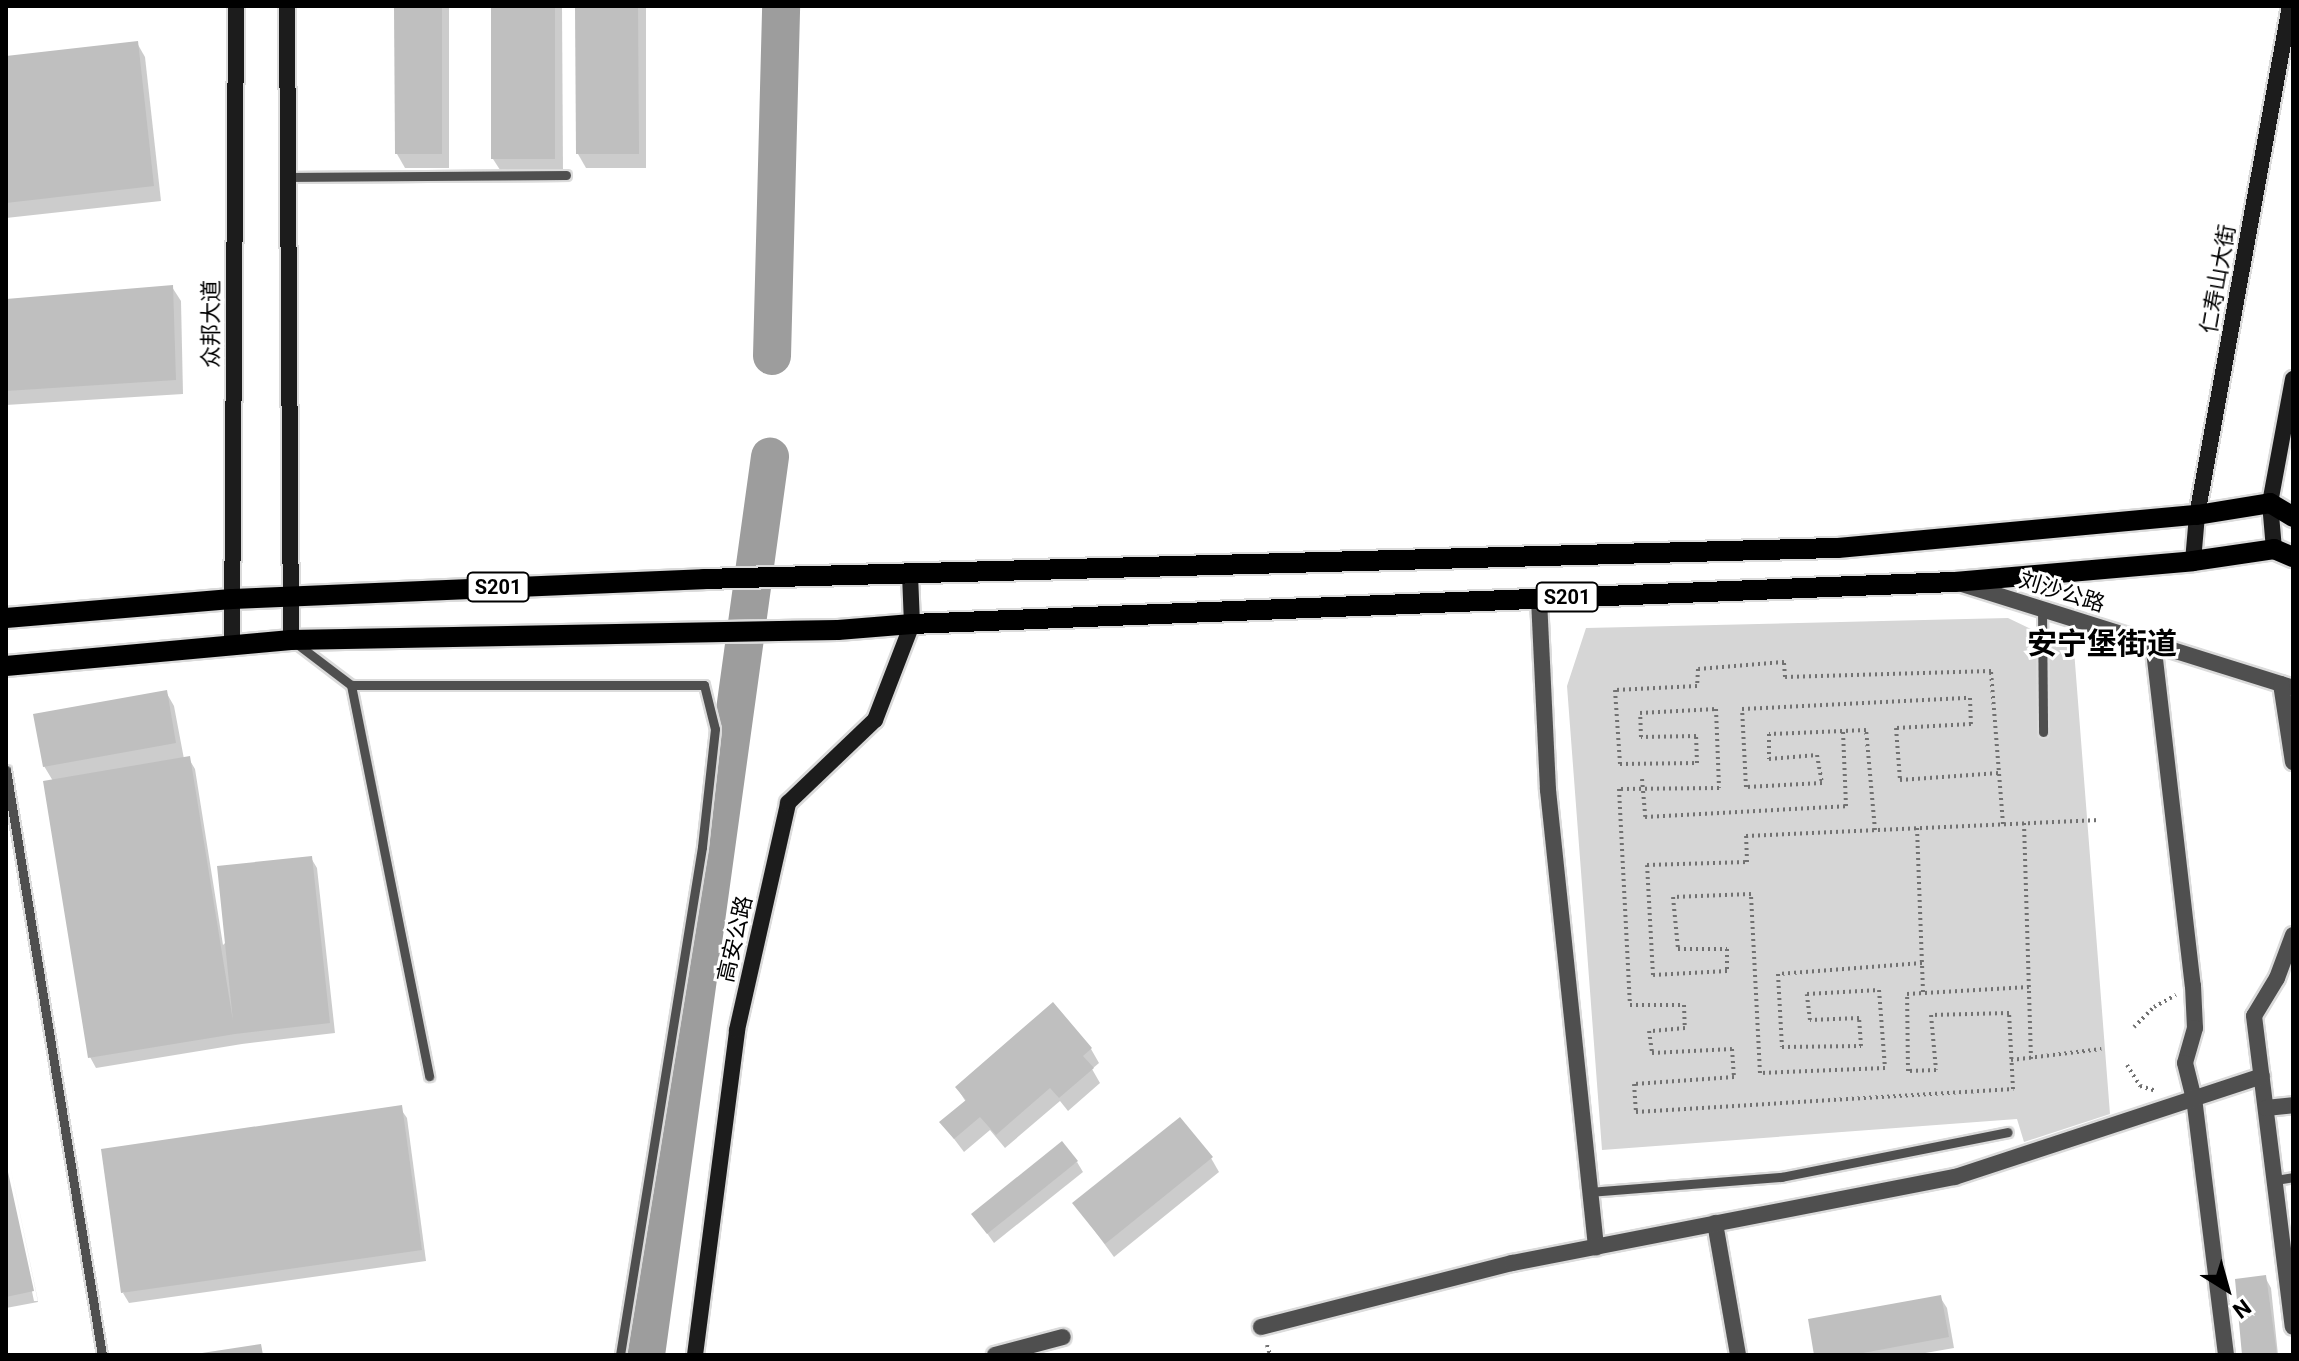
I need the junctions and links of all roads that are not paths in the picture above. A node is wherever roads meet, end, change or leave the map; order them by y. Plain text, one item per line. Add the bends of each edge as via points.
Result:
1 (236, 6) edge
2 (287, 6) edge
3 (2290, 6) edge
4 (566, 175) dead end
5 (288, 177) junction
6 (2293, 379) edge
7 (2270, 503) junction
8 (2197, 515) junction
9 (2293, 517) edge
10 (2284, 553) edge
11 (2193, 561) junction
12 (910, 575) junction
13 (1955, 582) junction
14 (231, 599) junction
15 (291, 599) junction
16 (1539, 599) junction
17 (2042, 608) junction
18 (6, 618) edge
19 (912, 624) junction
20 (291, 640) junction
21 (2153, 642) junction
22 (232, 643) junction
23 (6, 666) edge
24 (351, 685) junction
25 (2287, 686) edge
26 (2043, 732) dead end
27 (2293, 762) edge
28 (6, 770) edge
29 (2293, 935) edge
30 (429, 1076) dead end
31 (2262, 1076) junction
32 (2194, 1098) junction
33 (2293, 1105) edge
34 (2266, 1108) junction
35 (2008, 1132) dead end
36 (2293, 1177) edge
37 (2275, 1180) junction
38 (1590, 1192) junction
39 (1715, 1223) junction
40 (1596, 1247) junction
41 (1261, 1327) dead end
42 (2293, 1327) edge
43 (1063, 1337) dead end
44 (102, 1355) edge
45 (620, 1355) edge
46 (695, 1355) edge
47 (995, 1355) edge
48 (1738, 1355) edge
49 (2226, 1355) edge

1 - 14 main road, 众邦大道
2 - 5 main road
3 - 8 main road, 仁寿山大街
4 - 5 lane
5 - 15 main road
6 - 7 main road
7 - 8 main road, S201
7 - 9 main road
7 - 10 main road
8 - 11 main road, 仁寿山大街
8 - 12 main road, S201 via 1838,548
10 - 11 main road, S201
11 - 13 main road, S201
12 - 15 main road, S201
12 - 19 main road, 高安公路
13 - 16 main road, S201
13 - 17 street, 刘沙公路 / S201
14 - 15 main road, S201
14 - 18 main road, S201
14 - 22 main road, 众邦大道
15 - 20 main road
16 - 19 main road, S201
16 - 38 street via 1548,790
17 - 21 street, 刘沙公路 / S201
17 - 26 lane
19 - 20 main road, S201 via 697,635
19 - 46 main road, 高安公路 via 875,720 788,803 737,1030
20 - 22 main road, S201
20 - 24 lane
21 - 25 street, 刘沙公路 / S201
21 - 32 street via 2193,986 2195,1028 2185,1063
22 - 23 main road, S201
24 - 30 lane
24 - 45 lane via 704,685 715,729 702,847
25 - 27 street
28 - 44 lane
29 - 31 street via 2277,978 2254,1016
31 - 32 street
31 - 34 street
32 - 39 street via 1955,1177
32 - 49 street
33 - 34 street
34 - 37 street
35 - 38 lane via 1781,1177
36 - 37 lane
37 - 42 street
38 - 40 street
39 - 40 street
39 - 48 street
40 - 41 street
43 - 47 street

